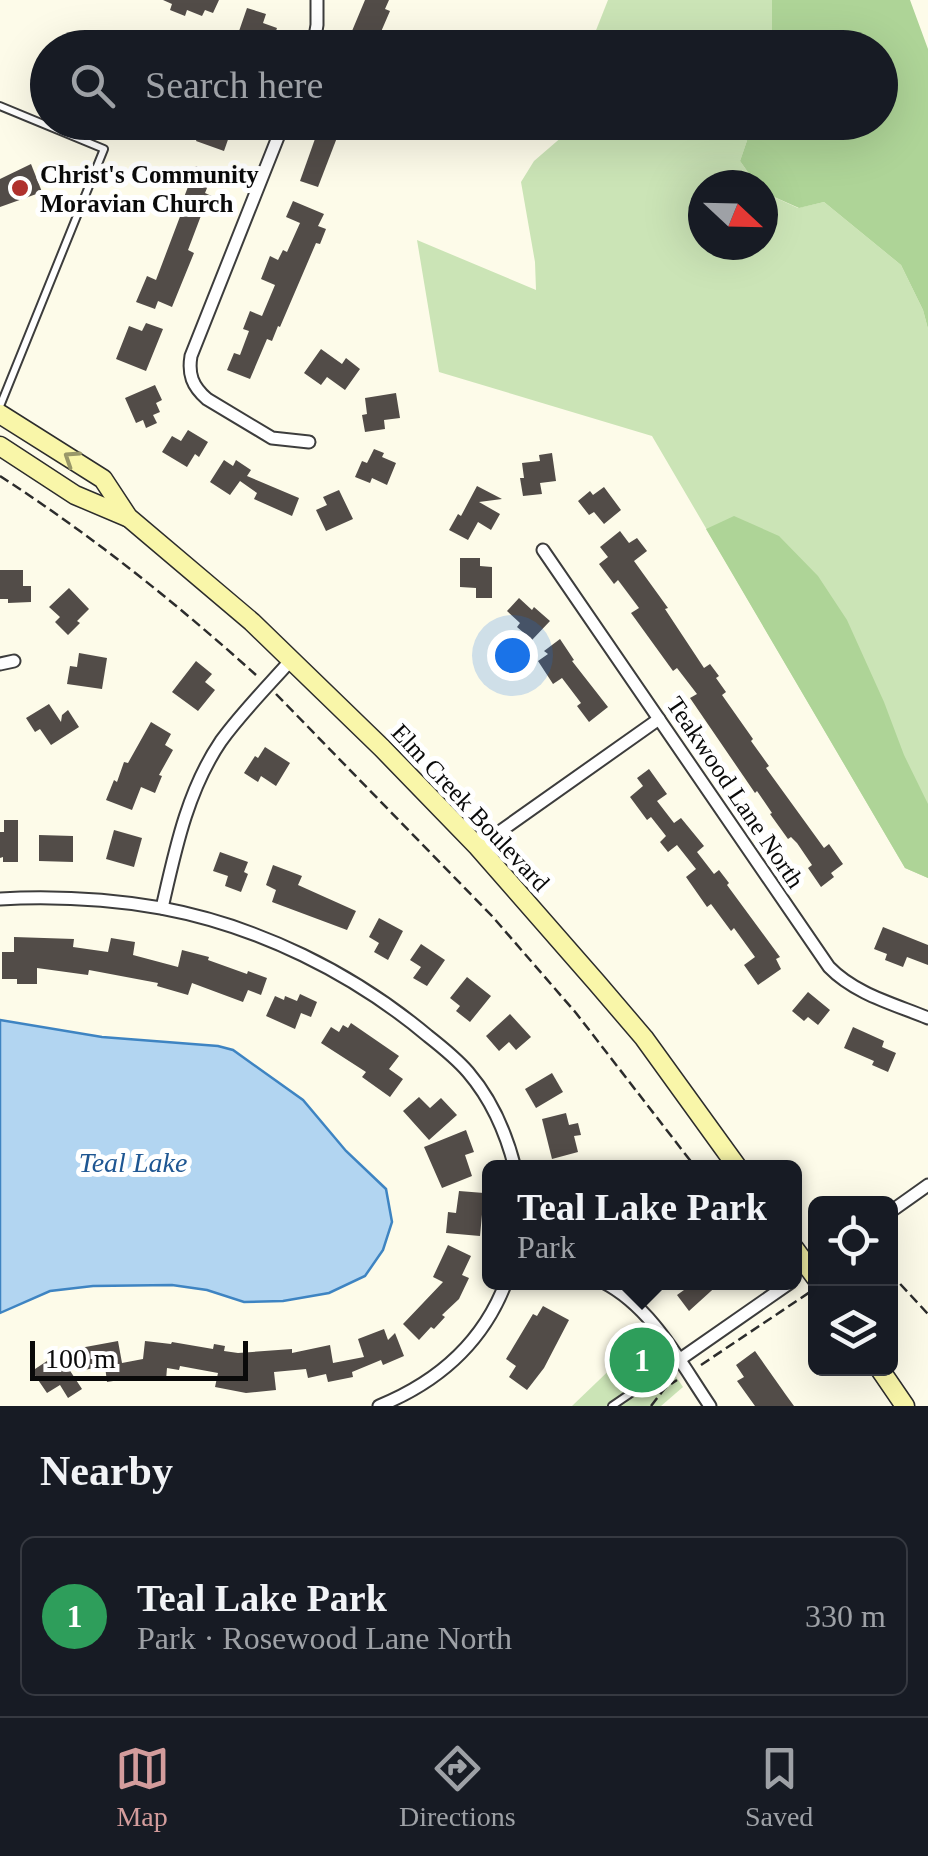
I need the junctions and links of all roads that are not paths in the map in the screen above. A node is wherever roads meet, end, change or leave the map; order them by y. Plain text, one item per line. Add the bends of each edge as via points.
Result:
1 (317, 0) edge
2 (316, 30) edge
3 (0, 106) edge
4 (30, 118) edge
5 (82, 140) edge
6 (277, 140) edge
7 (0, 406) edge
8 (0, 414) edge
9 (309, 442) dead end
10 (0, 446) edge
11 (128, 517) junction
12 (543, 550) dead end
13 (292, 659) junction
14 (14, 661) dead end
15 (0, 664) edge
16 (659, 719) junction
17 (478, 846) junction
18 (0, 899) edge
19 (162, 908) junction
20 (928, 1018) edge
21 (512, 1160) edge
22 (732, 1160) edge
23 (928, 1185) edge
24 (898, 1206) edge
25 (502, 1290) edge
26 (614, 1290) edge
27 (783, 1290) edge
28 (679, 1360) junction
29 (884, 1376) edge
30 (379, 1406) edge
31 (612, 1406) edge
32 (710, 1406) edge
33 (905, 1406) edge

1 - 2 street
3 - 4 lane
5 - 7 lane via 104,149
6 - 9 street via 189,368 207,399 272,438
11 -> 8 main road, Elm Creek Boulevard via 103,479
10 - 11 main road, Elm Creek Boulevard via 75,495
11 - 13 main road, Elm Creek Boulevard
12 - 16 street, Teakwood Lane North
13 - 17 main road, Elm Creek Boulevard
13 - 19 street via 220,744 200,779
14 - 15 street
16 - 17 street
16 - 20 street, Teakwood Lane North via 828,967 864,992
17 - 22 main road, Elm Creek Boulevard via 644,1038
18 - 19 street
19 - 21 street via 249,933 323,965 409,1020 484,1093
23 - 24 street
25 - 30 street via 486,1321 439,1374
26 - 28 street via 652,1322
27 - 28 street
28 - 31 lane
28 - 32 street
29 - 33 main road

